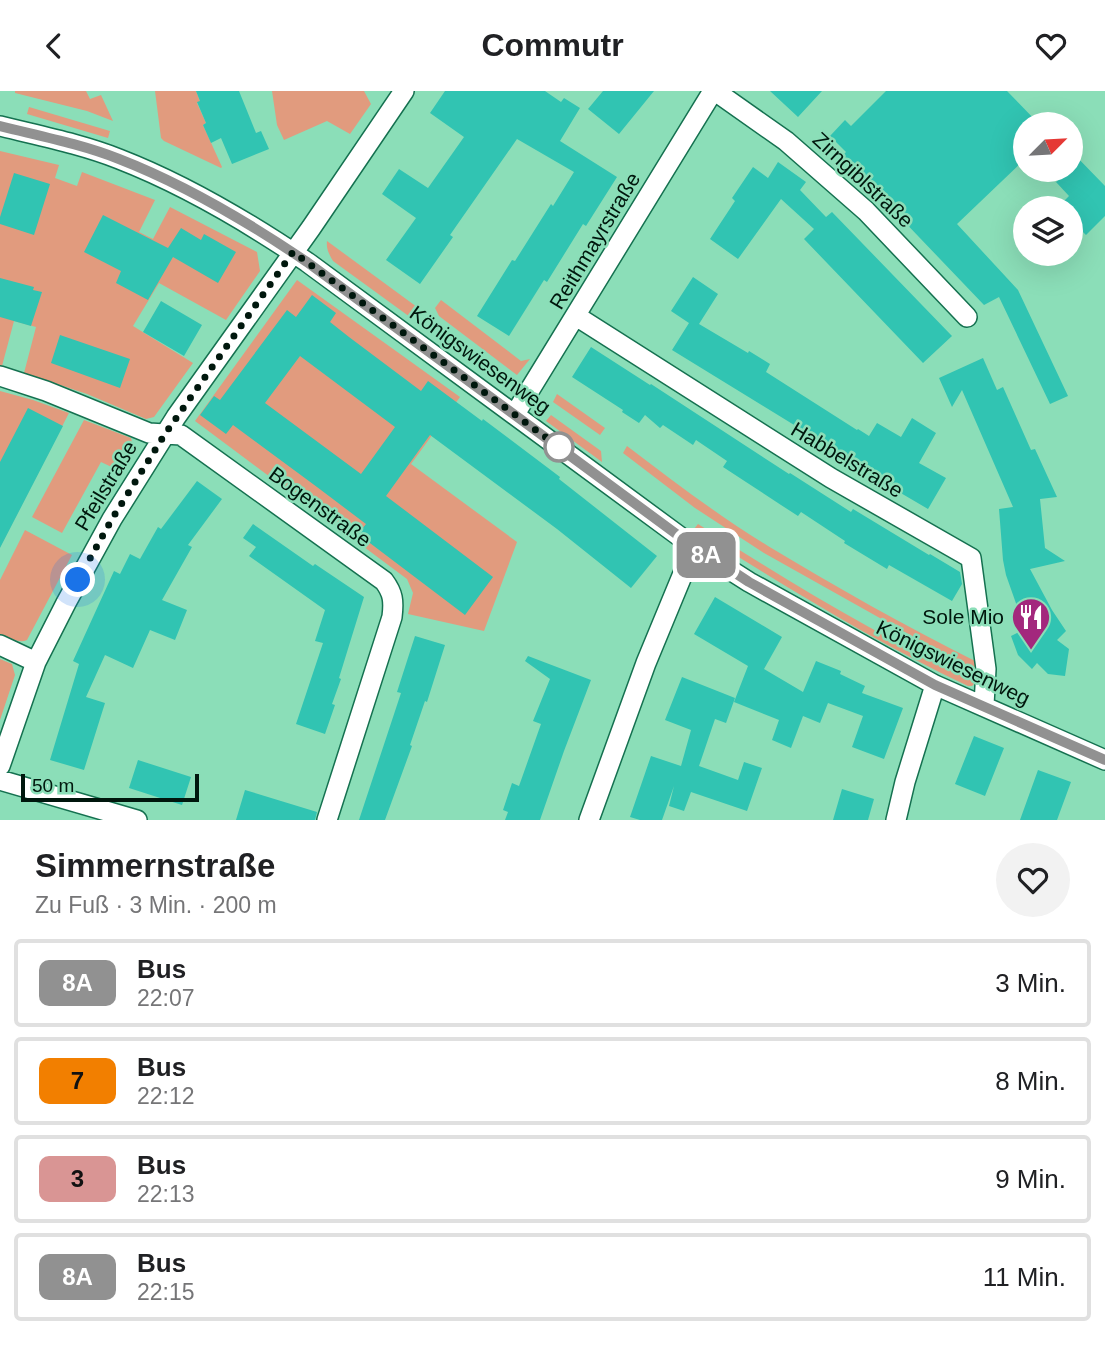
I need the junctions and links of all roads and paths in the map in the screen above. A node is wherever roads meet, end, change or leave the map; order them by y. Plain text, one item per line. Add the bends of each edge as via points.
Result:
1 (404, 91) edge
2 (714, 91) edge
3 (0, 126) edge
4 (293, 252) junction
5 (576, 316) junction
6 (967, 317) dead end
7 (0, 376) edge
8 (514, 414) junction
9 (165, 434) junction
10 (694, 547) junction
11 (0, 645) edge
12 (36, 662) junction
13 (935, 685) junction
14 (984, 705) junction
15 (1105, 760) edge
16 (0, 766) edge
17 (0, 780) edge
18 (137, 820) edge
19 (327, 820) edge
20 (589, 820) edge
21 (896, 820) edge

1 - 4 street, Pfeilstraße
2 - 5 street, Reithmayrstraße
2 - 6 street, Zirngiblstraße via 786,141 866,211
3 - 4 street, Königswiesenweg via 77,145 146,170 215,204
4 - 8 street, Königswiesenweg
4 - 9 street, Pfeilstraße
5 - 8 street, Reithmayrstraße
5 - 14 street, Habbelstraße via 831,478 971,558 986,669
7 - 9 street, Bogenstraße via 149,433
8 - 10 street, Königswiesenweg
9 - 12 street, Pfeilstraße via 112,519
9 - 19 street, Bogenstraße via 181,435 391,590 392,617
10 - 13 street, Königswiesenweg
10 - 20 street
11 - 12 street
12 - 16 street, Pfeilstraße
13 - 14 street, Königswiesenweg
13 - 21 street
14 - 15 street, Königswiesenweg
17 - 18 street

